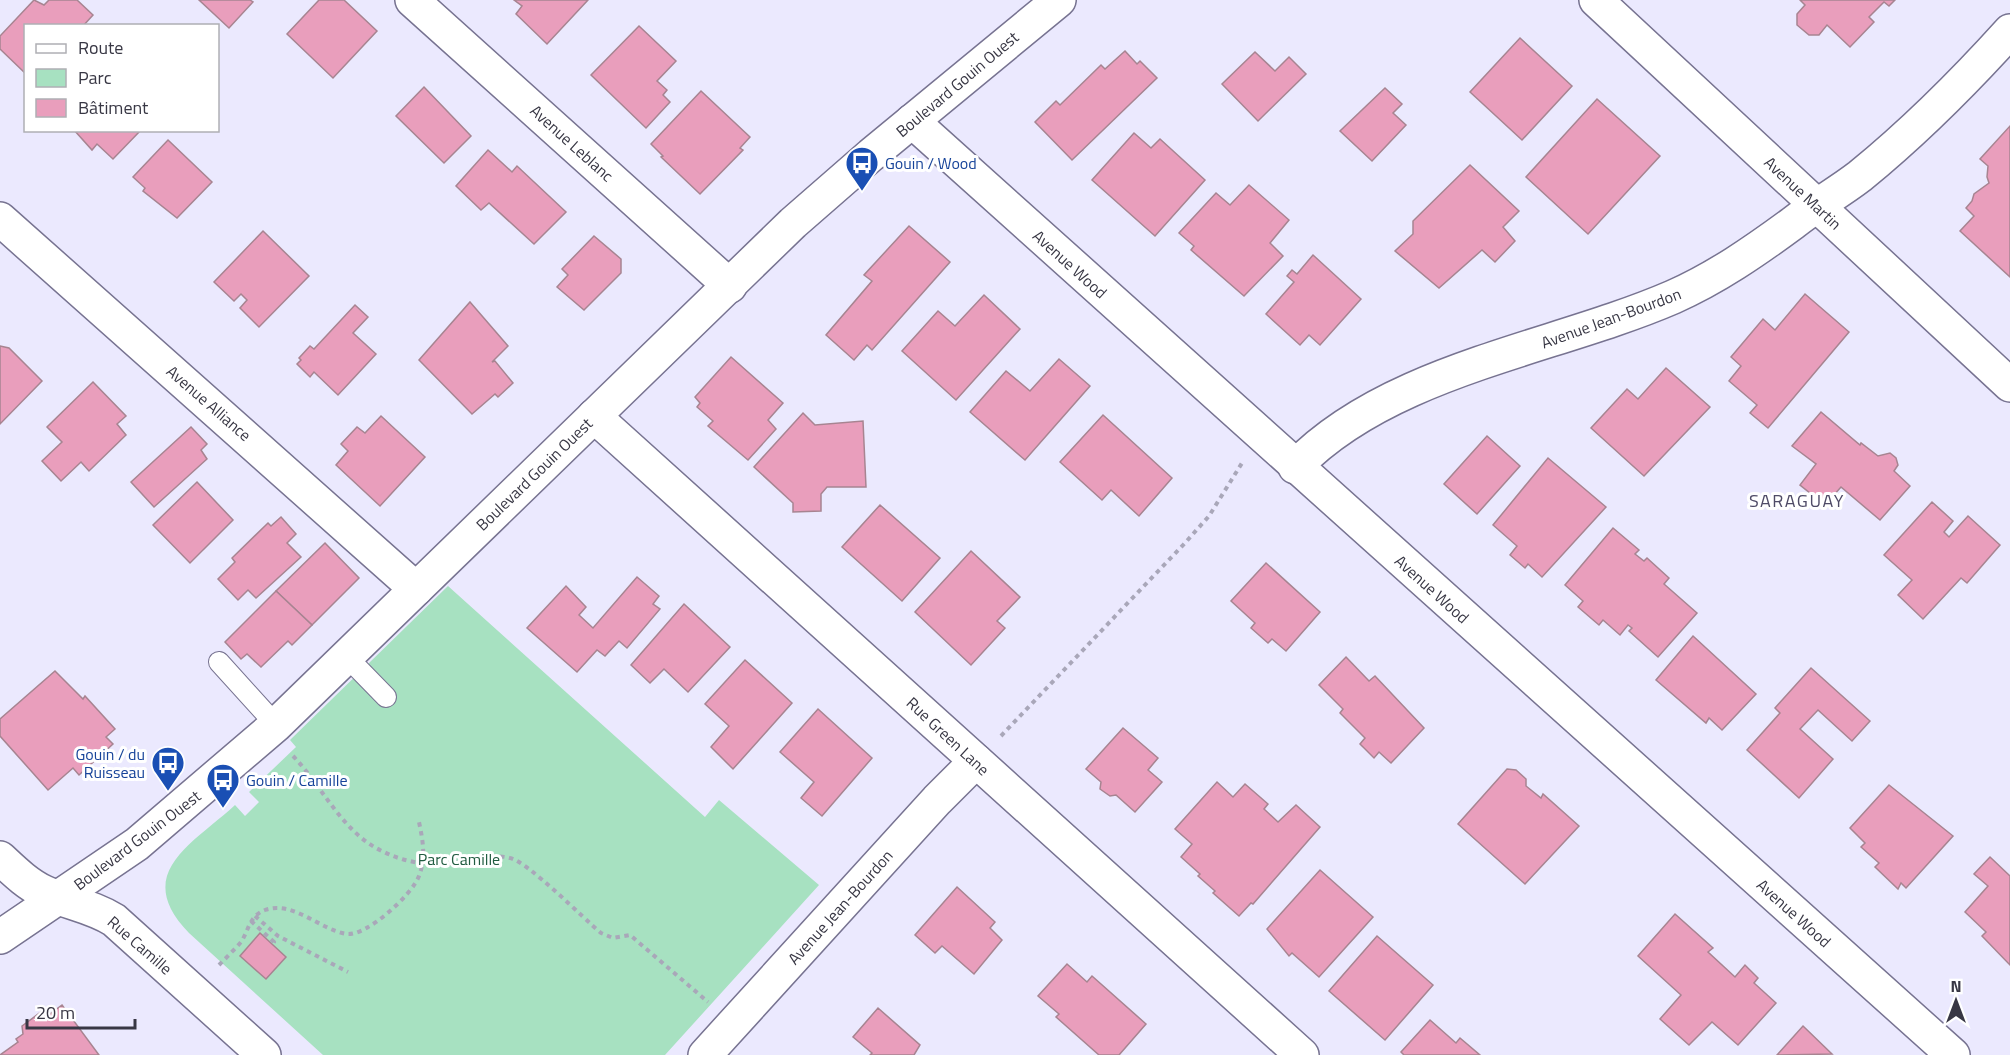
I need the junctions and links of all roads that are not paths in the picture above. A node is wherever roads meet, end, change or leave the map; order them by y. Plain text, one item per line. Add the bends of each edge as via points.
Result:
1 (412, 0) edge
2 (1059, 0) edge
3 (1596, 0) edge
4 (2010, 31) edge
5 (912, 121) junction
6 (1816, 206) junction
7 (0, 219) edge
8 (730, 286) junction
9 (2010, 385) edge
10 (594, 416) junction
11 (1295, 467) junction
12 (416, 589) junction
13 (346, 656) junction
14 (219, 662) dead end
15 (386, 697) dead end
16 (283, 739) junction
17 (986, 751) junction
18 (0, 858) edge
19 (61, 898) junction
20 (0, 937) edge
21 (264, 1055) edge
22 (705, 1055) edge
23 (1302, 1055) edge
24 (1953, 1055) edge

1 - 8 street, Avenue Leblanc
2 - 5 street, Boulevard Gouin Ouest
3 - 6 street, Avenue Martin
4 - 6 street, Avenue Jean-Bourdon via 1909,134
5 - 8 street, Boulevard Gouin Ouest via 794,223
5 - 11 street, Avenue Wood
6 - 9 street, Avenue Martin
6 - 11 street, Avenue Jean-Bourdon via 1704,282 1650,307 1400,396 1334,432
7 - 12 street, Avenue Alliance
8 - 10 street, Boulevard Gouin Ouest
10 - 12 street, Boulevard Gouin Ouest
10 - 17 street, Rue Green Lane
11 - 24 street, Avenue Wood
12 - 13 street, Boulevard Gouin Ouest
13 - 15 lane
13 - 16 street, Boulevard Gouin Ouest
14 - 16 lane
16 - 19 street, Boulevard Gouin Ouest
17 - 22 street, Avenue Jean-Bourdon
17 - 23 street, Rue Green Lane
18 - 19 street, Rue Camille via 24,880
19 - 20 street, Boulevard Gouin Ouest
19 - 21 street, Rue Camille via 114,920

